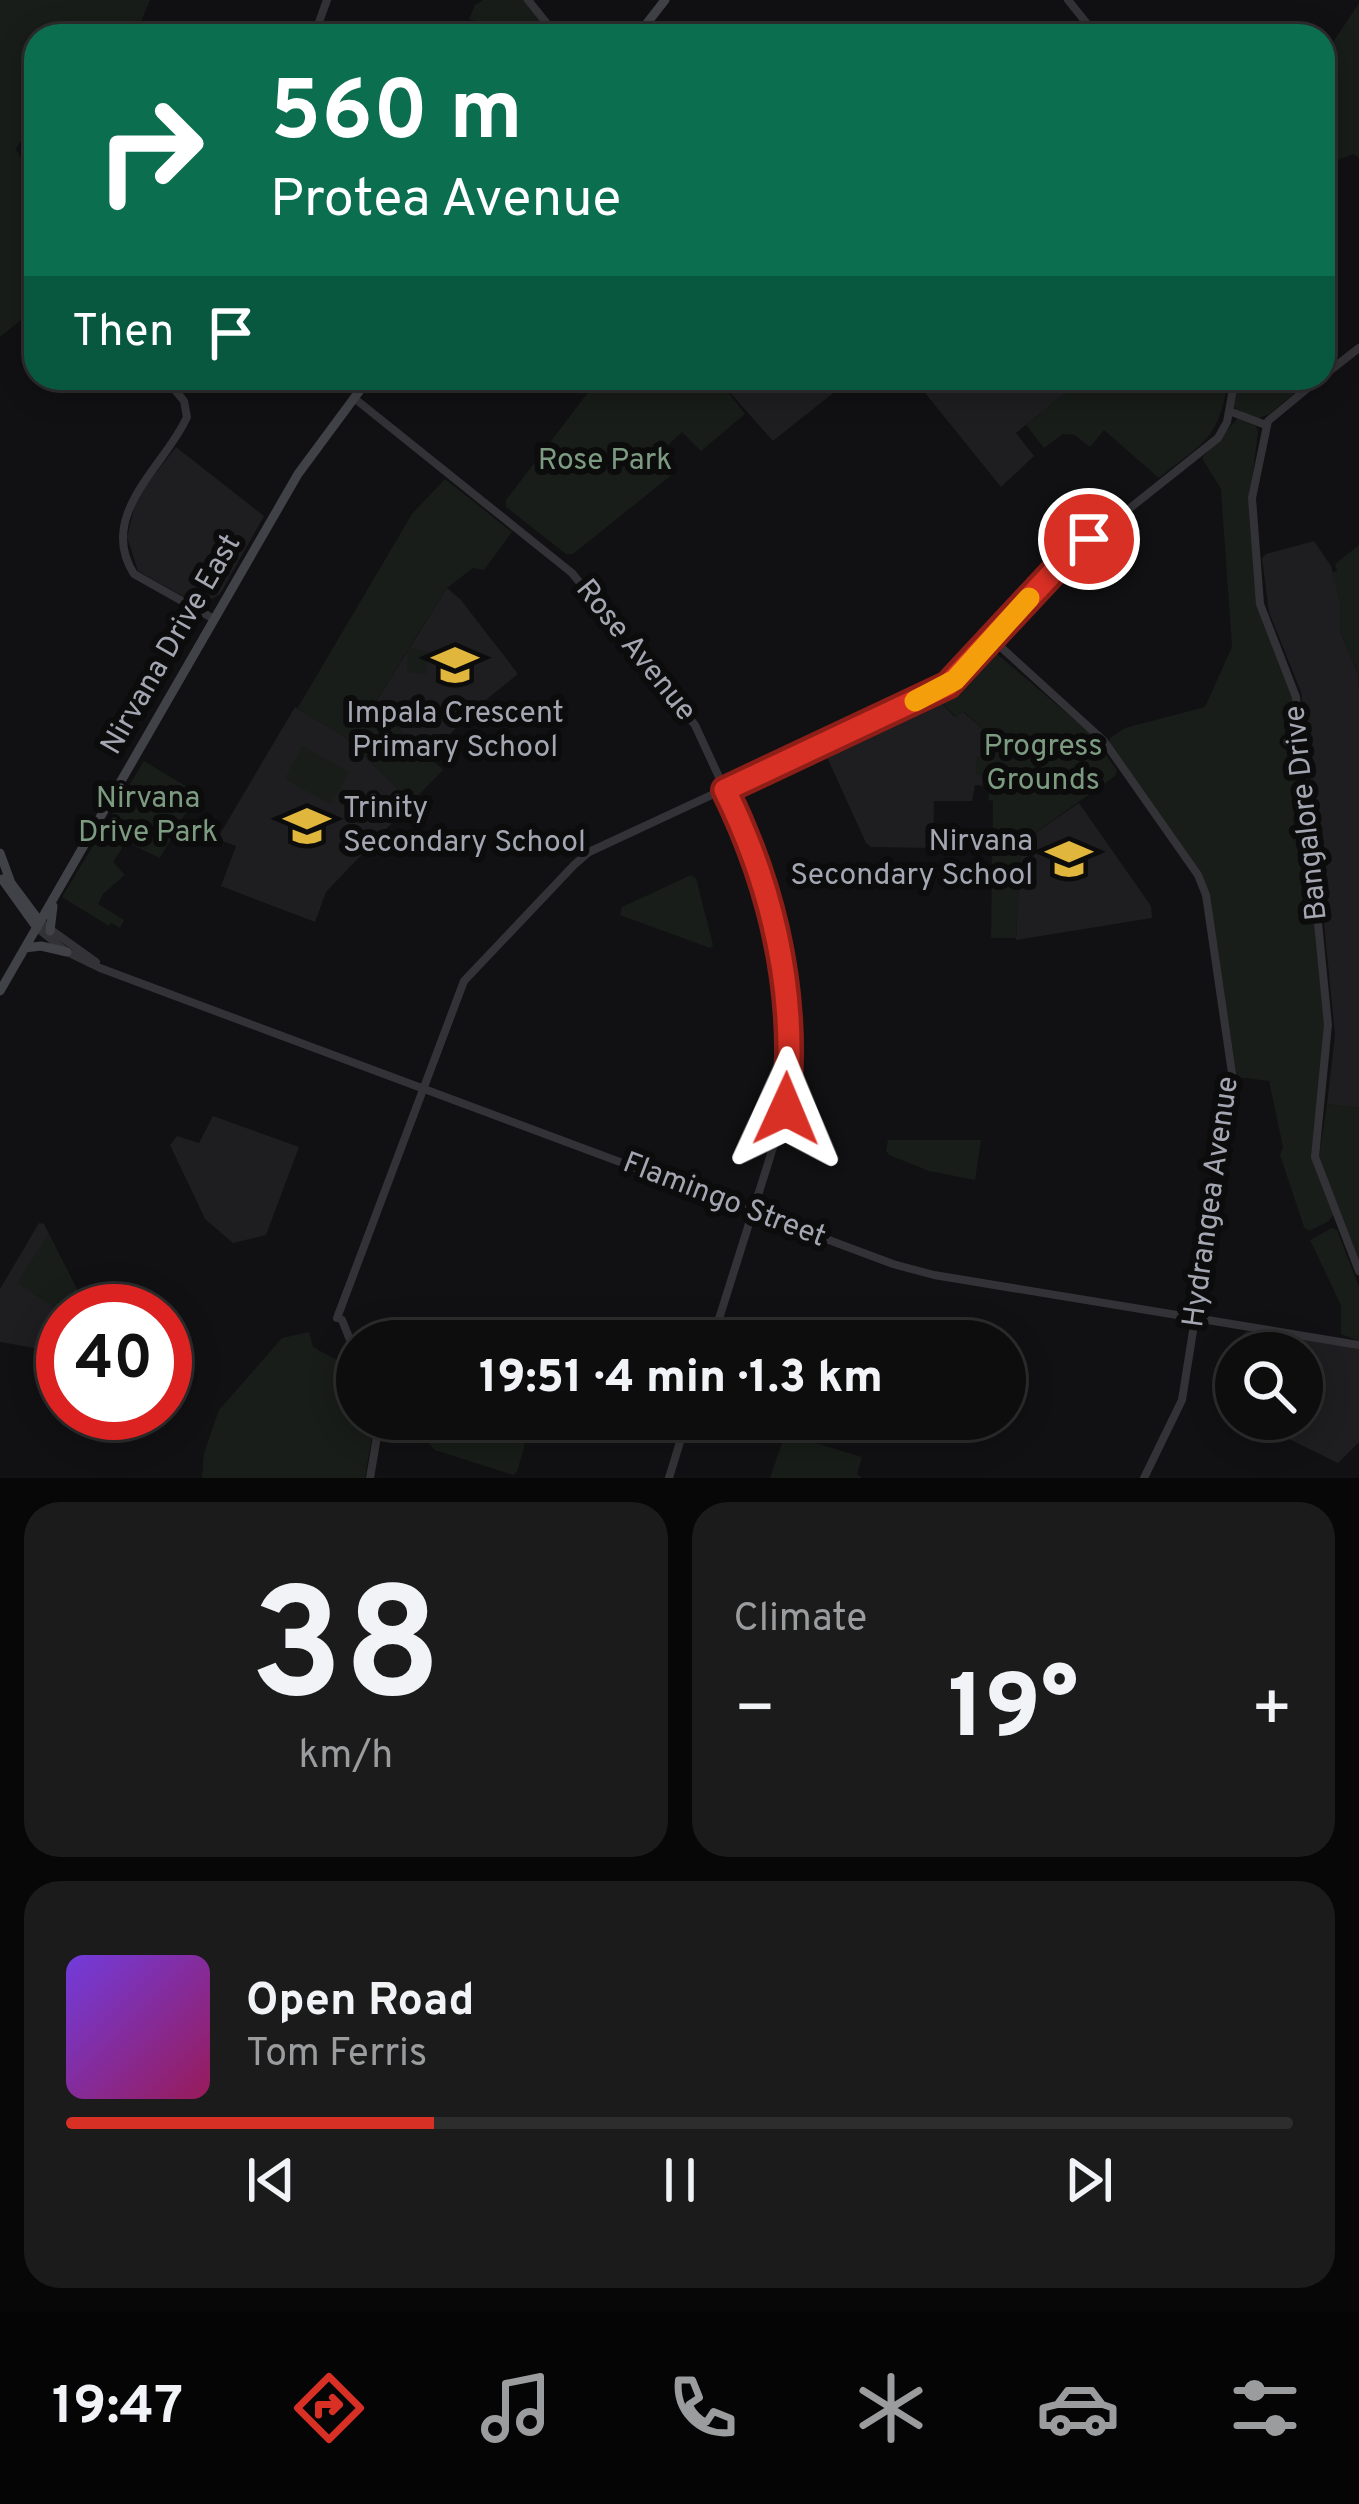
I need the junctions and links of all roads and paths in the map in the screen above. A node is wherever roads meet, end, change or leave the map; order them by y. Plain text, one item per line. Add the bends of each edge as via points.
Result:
1 (528, 0) edge
2 (665, 0) edge
3 (1068, 0) edge
4 (547, 24) edge
5 (646, 24) edge
6 (1087, 24) edge
7 (1359, 348) edge
8 (1335, 367) edge
9 (175, 390) edge
10 (360, 390) edge
11 (1233, 390) edge
12 (1305, 390) edge
13 (354, 398) junction
14 (1229, 410) junction
15 (1266, 425) junction
16 (214, 620) junction
17 (992, 638) junction
18 (725, 790) junction
19 (0, 853) edge
20 (0, 874) edge
21 (52, 902) junction
22 (26, 910) junction
23 (42, 927) junction
24 (25, 948) junction
25 (67, 952) junction
26 (17, 962) junction
27 (113, 972) junction
28 (0, 991) edge
29 (423, 1089) junction
30 (754, 1211) junction
31 (1359, 1271) edge
32 (1196, 1317) junction
33 (340, 1320) edge
34 (719, 1320) edge
35 (1359, 1345) edge
36 (376, 1440) edge
37 (681, 1440) edge
38 (370, 1478) edge
39 (669, 1478) edge
40 (1144, 1478) edge

1 - 4 street
2 - 5 main road
3 - 6 street
7 - 8 street
9 - 16 street via 187,417 131,502 128,566
10 - 13 main road, Nirvana Drive East
11 - 14 street
12 - 15 street
13 - 16 main road, Nirvana Drive East via 298,474
13 - 18 street, Rose Avenue via 564,563 693,722
14 - 15 street
14 - 17 street via 1211,445 1066,559
15 - 31 street, Bangalore Drive via 1252,494 1260,601 1296,697 1329,1034 1316,1157
16 - 21 main road, Nirvana Drive East
17 - 18 street via 944,687
17 - 32 street, Hydrangea Avenue via 1103,741 1204,887 1233,1080
18 - 29 street via 574,865 466,977
18 - 30 street, Rose Avenue via 757,860 786,975 787,1102
19 - 22 main road
20 - 22 main road
21 - 22 main road
21 - 23 main road, Nirvana Drive East
22 - 23 main road
22 - 26 main road
23 - 24 main road, Nirvana Drive East
23 - 25 street, Flamingo Street
23 - 27 street, Flamingo Street
24 - 25 main road
24 - 26 main road, Nirvana Drive East
25 - 27 street, Flamingo Street
26 - 28 main road, Nirvana Drive East
27 - 29 street, Flamingo Street
29 - 30 street, Flamingo Street
29 - 33 street
30 - 32 street, Flamingo Street via 913,1271
30 - 34 street, Rose Avenue
32 - 35 street, Flamingo Street
32 - 40 street, Hydrangea Avenue via 1181,1403
36 - 38 street
37 - 39 street

